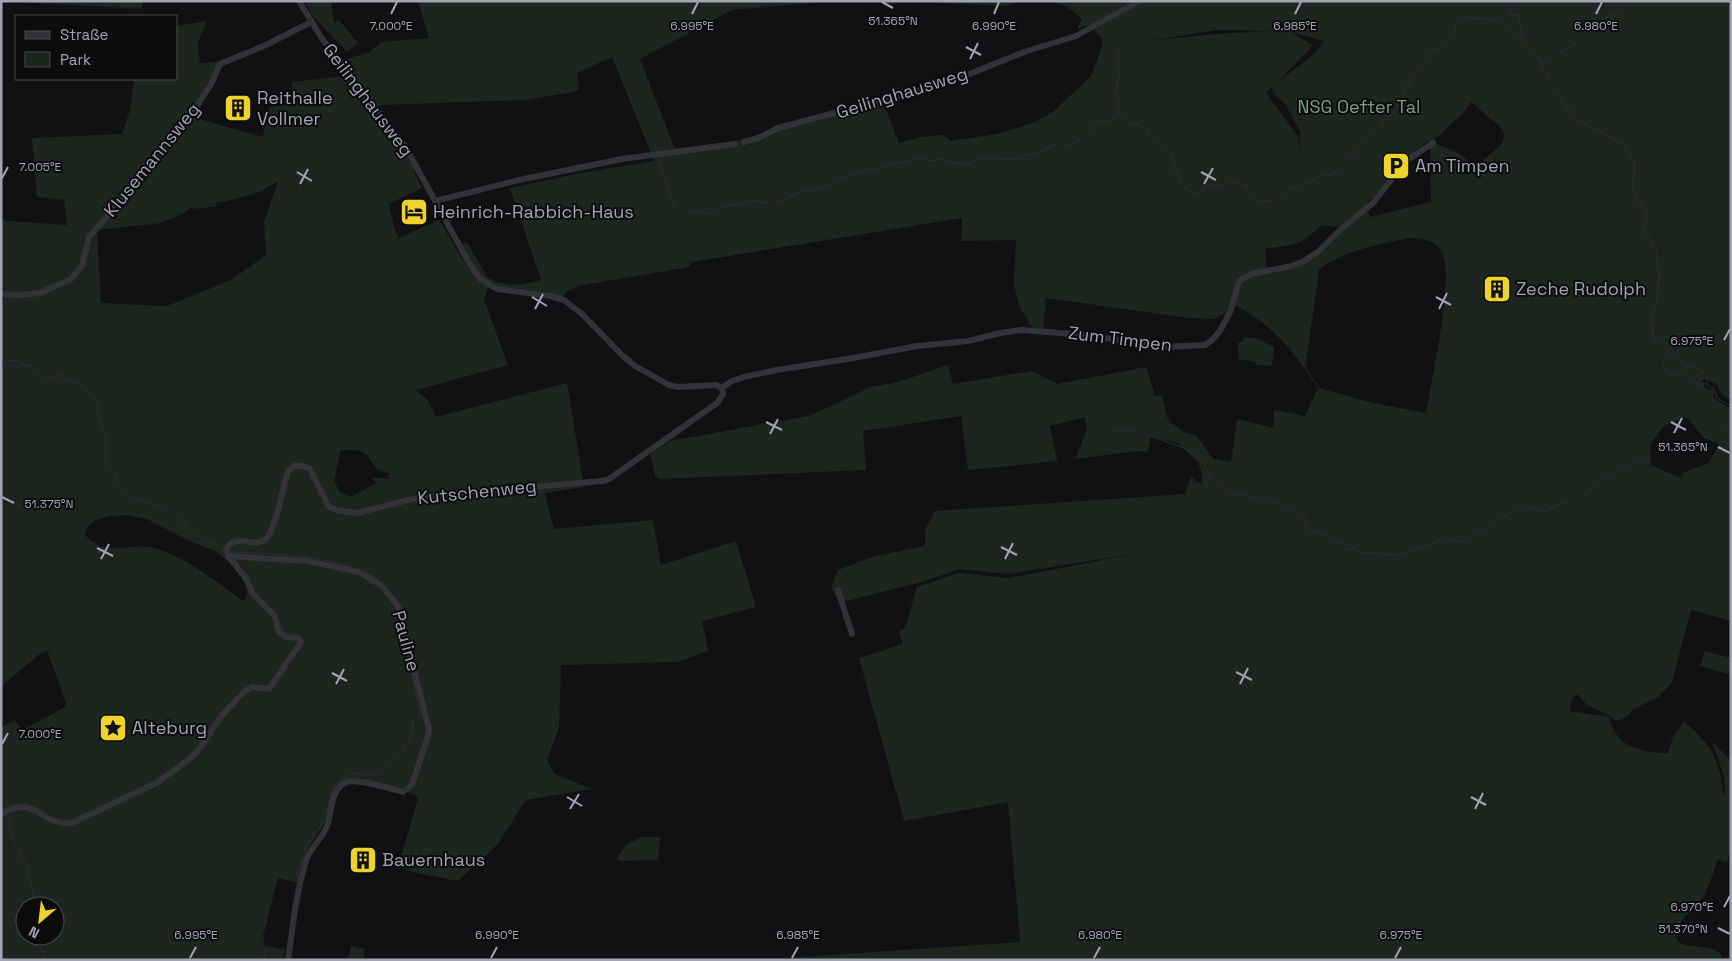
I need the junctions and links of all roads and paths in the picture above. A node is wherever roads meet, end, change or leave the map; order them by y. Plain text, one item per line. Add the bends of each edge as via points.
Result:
1 (299, 1) edge
2 (1139, 1) edge
3 (311, 22) junction
4 (744, 142) dead end
5 (1433, 143) dead end
6 (735, 144) dead end
7 (434, 201) junction
8 (1, 294) edge
9 (722, 388) junction
10 (228, 556) junction
11 (838, 590) dead end
12 (852, 634) dead end
13 (1, 814) edge
14 (288, 960) edge

1 - 3 street, Geilinghausweg
2 - 4 street, Geilinghausweg via 1076,36 1027,51 947,83 778,128
3 - 7 street, Geilinghausweg via 392,127
3 - 8 street, Klusemannsweg via 220,64 191,115 89,237 82,266 71,279 40,293
5 - 9 street, Zum Timpen via 1406,161 1373,203 1318,252 1292,266 1251,274 1239,281 1231,310 1220,331 1205,345 1165,347 1022,330 777,370 738,379
6 - 7 street via 622,159
7 - 9 street, Geilinghausweg via 468,263 486,283 502,290 564,300 635,366 670,385 717,385
9 - 10 street, Kutschenweg via 723,394 717,402 603,481 424,496 356,513 329,507 310,469 294,466 288,471 267,538 261,542 233,542 226,548
10 - 13 street via 245,577 253,594 273,613 278,632 301,642 269,689 252,687 244,692 223,714 192,758 156,783 124,799 72,823 52,821 28,806 15,806
10 - 14 street, Pauline via 307,561 359,572 375,580 398,606 429,729 412,785 403,792 351,781 338,789 332,801 327,828 307,859
11 - 12 street

